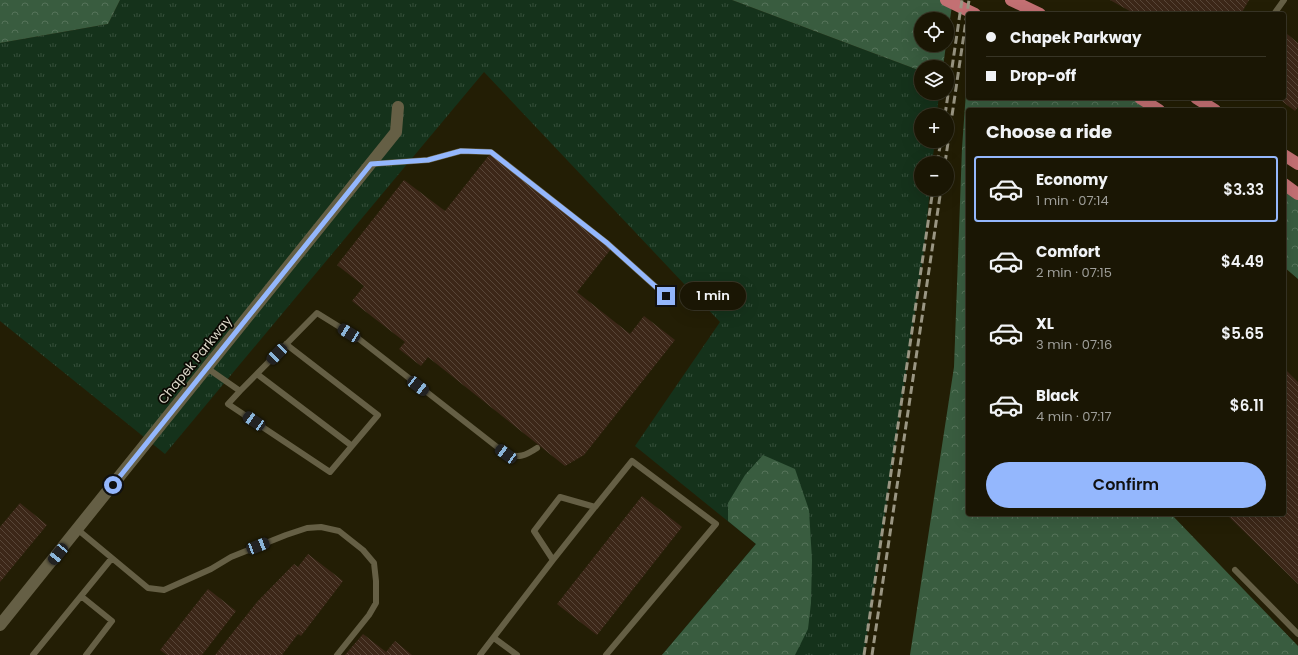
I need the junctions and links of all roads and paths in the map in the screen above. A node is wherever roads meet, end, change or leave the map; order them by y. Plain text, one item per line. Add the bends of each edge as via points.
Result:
1 (946, 0) edge
2 (1011, 0) edge
3 (1284, 0) edge
4 (971, 12) edge
5 (1036, 12) edge
6 (1275, 12) edge
7 (1143, 100) edge
8 (1199, 100) edge
9 (398, 107) dead end
10 (1156, 108) edge
11 (1212, 108) edge
12 (1286, 156) edge
13 (371, 164) junction
14 (1298, 164) edge
15 (1286, 185) edge
16 (1298, 194) edge
17 (666, 296) dead end
18 (286, 344) junction
19 (208, 368) junction
20 (257, 374) junction
21 (240, 391) junction
22 (352, 446) junction
23 (537, 448) dead end
24 (595, 507) junction
25 (77, 530) junction
26 (112, 558) junction
27 (553, 560) junction
28 (1235, 570) dead end
29 (81, 596) junction
30 (0, 625) edge
31 (1298, 634) edge
32 (494, 638) junction
33 (33, 655) edge
34 (86, 655) edge
35 (337, 655) edge
36 (480, 655) edge
37 (517, 655) edge
38 (606, 655) edge

1 - 4 highway
2 - 5 highway
3 - 6 lane
7 - 10 highway
8 - 11 highway
9 - 13 street, Chapek Parkway via 396,132
12 - 14 highway
13 - 17 lane via 428,160 461,151 491,152 607,243
13 - 19 street, Chapek Parkway
15 - 16 highway
18 - 20 lane
18 - 22 lane via 378,415
18 - 23 lane via 317,313 359,339 506,454 516,457
19 - 21 lane
19 - 25 street, Chapek Parkway
20 - 21 lane
20 - 22 lane
21 - 22 lane via 228,404 330,472
24 - 27 lane
24 - 27 lane via 560,497 534,531
24 - 38 lane via 632,461 716,524
25 - 26 lane
25 - 30 street, Chapek Parkway
26 - 29 lane
26 - 35 lane via 148,588 164,590 231,557 286,535 307,528 321,527 339,531 363,550 374,563 376,603
27 - 32 lane
28 - 31 lane
29 - 33 lane
29 - 34 lane via 112,621
32 - 36 lane
32 - 37 lane

